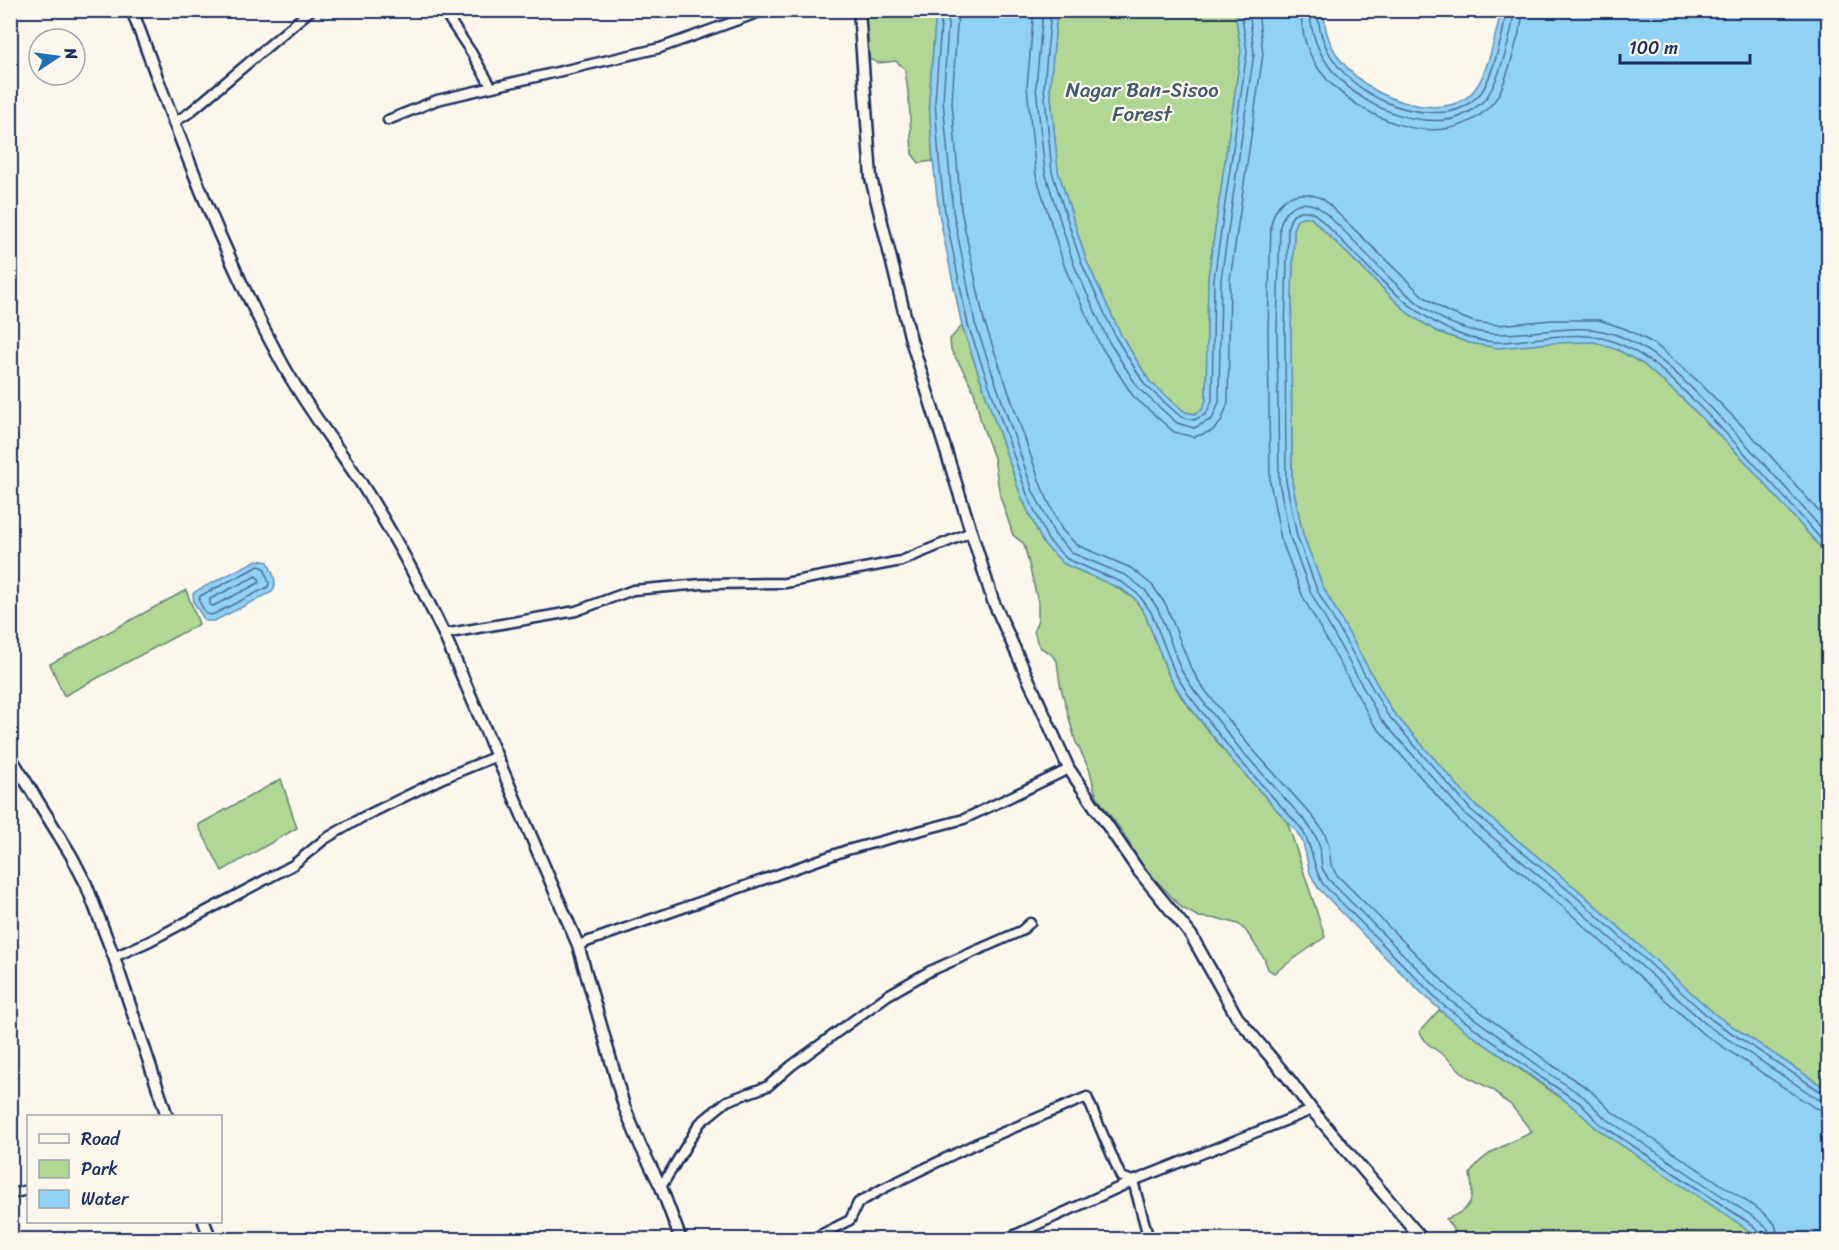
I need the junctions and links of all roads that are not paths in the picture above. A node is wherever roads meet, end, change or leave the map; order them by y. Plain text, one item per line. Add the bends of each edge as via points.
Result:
1 (132, 10) edge
2 (311, 10) edge
3 (443, 10) edge
4 (766, 10) edge
5 (858, 10) edge
6 (491, 86) junction
7 (388, 120) dead end
8 (173, 123) junction
9 (971, 532) junction
10 (444, 634) junction
11 (10, 756) edge
12 (497, 756) junction
13 (1069, 769) junction
14 (1030, 923) dead end
15 (578, 945) junction
16 (114, 957) junction
17 (1312, 1110) junction
18 (167, 1115) edge
19 (1133, 1181) junction
20 (661, 1186) junction
21 (27, 1190) edge
22 (11, 1193) edge
23 (205, 1223) edge
24 (211, 1239) edge
25 (681, 1239) edge
26 (810, 1239) edge
27 (1004, 1239) edge
28 (1149, 1239) edge
29 (1423, 1239) edge

1 - 8 street
2 - 8 street
3 - 6 street
4 - 6 street via 660,48
5 - 9 street via 873,192 911,340
6 - 7 street via 437,100
8 - 10 street via 281,362 375,507
9 - 10 street via 901,561 785,583 633,590 576,611
9 - 13 street via 993,601
10 - 12 street
11 - 16 street via 76,864
12 - 15 street
12 - 16 street via 361,818 293,866
13 - 15 street via 964,819 847,850
13 - 17 street via 1142,875 1191,935 1237,1017
14 - 20 street via 1021,931 930,971 888,995 768,1086 727,1101 700,1123
15 - 20 street via 624,1106
16 - 18 street
17 - 19 street
17 - 29 street
19 - 26 street via 1121,1177 1087,1097 884,1188 858,1203 850,1220
19 - 27 street
19 - 28 street
20 - 25 street
21 - 22 street
23 - 24 street

